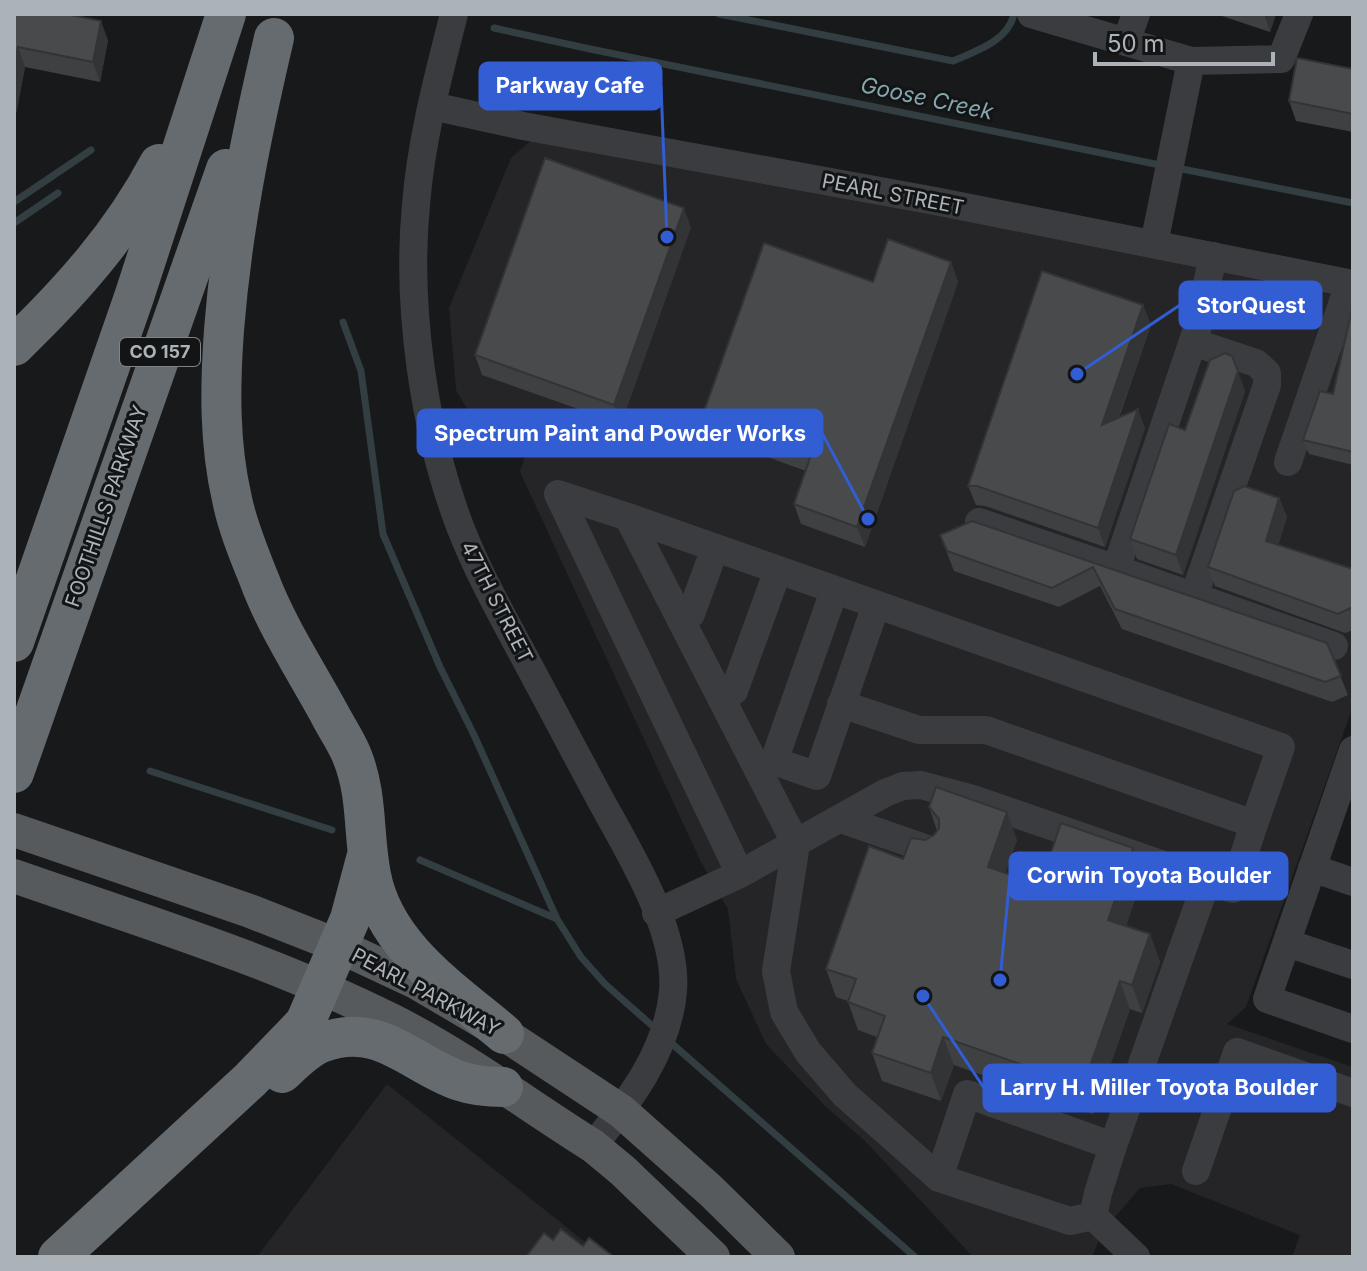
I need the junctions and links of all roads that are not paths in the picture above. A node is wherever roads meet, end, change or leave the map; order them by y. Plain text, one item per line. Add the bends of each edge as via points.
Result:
1 (226, 14) edge
2 (454, 14) edge
3 (1031, 14) edge
4 (1136, 14) edge
5 (1299, 14) edge
6 (278, 26) edge
7 (1126, 42) junction
8 (1191, 61) junction
9 (432, 106) junction
10 (1154, 244) junction
11 (1213, 256) junction
12 (1351, 284) edge
13 (1193, 342) junction
14 (14, 346) edge
15 (1288, 462) dead end
16 (628, 517) junction
17 (979, 522) edge
18 (715, 548) junction
19 (1116, 569) junction
20 (778, 570) junction
21 (834, 591) junction
22 (1194, 596) junction
23 (876, 605) junction
24 (680, 618) junction
25 (14, 642) edge
26 (1334, 646) dead end
27 (721, 698) junction
28 (841, 704) junction
29 (1353, 750) edge
30 (766, 766) junction
31 (16, 767) edge
32 (1345, 799) edge
33 (841, 819) junction
34 (1254, 824) junction
35 (14, 830) edge
36 (796, 844) junction
37 (367, 851) junction
38 (933, 851) edge
39 (1312, 868) junction
40 (740, 874) junction
41 (14, 876) edge
42 (1207, 880) junction
43 (1353, 882) edge
44 (656, 913) junction
45 (1287, 943) junction
46 (339, 946) junction
47 (1353, 965) edge
48 (321, 987) junction
49 (1353, 1029) edge
50 (504, 1034) junction
51 (503, 1087) junction
52 (1353, 1093) edge
53 (621, 1111) junction
54 (593, 1146) junction
55 (1113, 1146) junction
56 (1196, 1171) dead end
57 (939, 1178) junction
58 (119, 1201) junction
59 (1093, 1216) junction
60 (58, 1257) edge
61 (713, 1257) edge
62 (778, 1257) edge
63 (1136, 1257) edge

1 - 14 highway via 181,122 142,197 70,291
1 - 25 highway, CO 157
2 - 9 street, 47TH STREET
3 - 7 street
4 - 7 street
5 - 8 street via 1281,59
6 - 31 highway, FOOTHILLS PARKWAY / CO 157
6 - 37 highway via 233,237 221,385 225,460 232,501 259,579 294,654 351,752 364,799
7 - 8 street
8 - 10 street
9 - 10 street, PEARL STREET
9 - 44 street, 47TH STREET via 414,243 417,340 442,468 460,528 487,588
10 - 11 street, PEARL STREET
11 - 12 street, PEARL STREET
11 - 13 street
12 - 15 street
13 - 19 street
13 - 22 street via 1256,363 1267,373
16 - 18 street
16 - 24 street
16 - 40 street via 558,494
17 - 19 street
18 - 20 street
18 - 24 street via 691,614
19 - 22 street
20 - 21 street
20 - 27 street via 734,691
21 - 23 street
21 - 30 street
22 - 26 street
23 - 28 street
23 - 34 street via 1281,747
24 - 27 street
27 - 30 street
28 - 30 street via 817,776
28 - 34 street via 919,730 986,730
29 - 32 street
30 - 36 street
32 - 39 street
33 - 36 street
33 - 38 street
33 - 42 street via 885,793 921,785
34 - 42 street via 1233,889
35 - 46 main road, PEARL PARKWAY
36 - 40 street
36 - 57 street via 776,971 784,1012 808,1052 845,1095
37 - 46 highway via 356,904
37 - 50 highway via 378,900 394,932
39 - 43 street
39 - 45 street
40 - 44 street
41 - 48 main road, PEARL PARKWAY
42 - 55 street
44 - 53 street, 47TH STREET via 668,944 673,993 654,1057
45 - 47 street
45 - 49 street via 1267,999
46 - 48 highway
46 - 50 main road, PEARL PARKWAY via 416,982
48 - 51 main road, PEARL PARKWAY via 394,1021
48 - 58 highway via 305,1023
50 - 53 main road, PEARL PARKWAY
51 - 54 main road, PEARL PARKWAY
51 - 58 highway via 457,1081 409,1053 362,1037 321,1043 168,1178
52 - 56 street via 1237,1052
53 - 54 street, 47TH STREET
53 - 62 main road, PEARL PARKWAY
54 - 61 main road, PEARL PARKWAY
55 - 57 street via 967,1094
55 - 59 street
57 - 59 street via 1070,1221
58 - 60 highway
59 - 63 street

